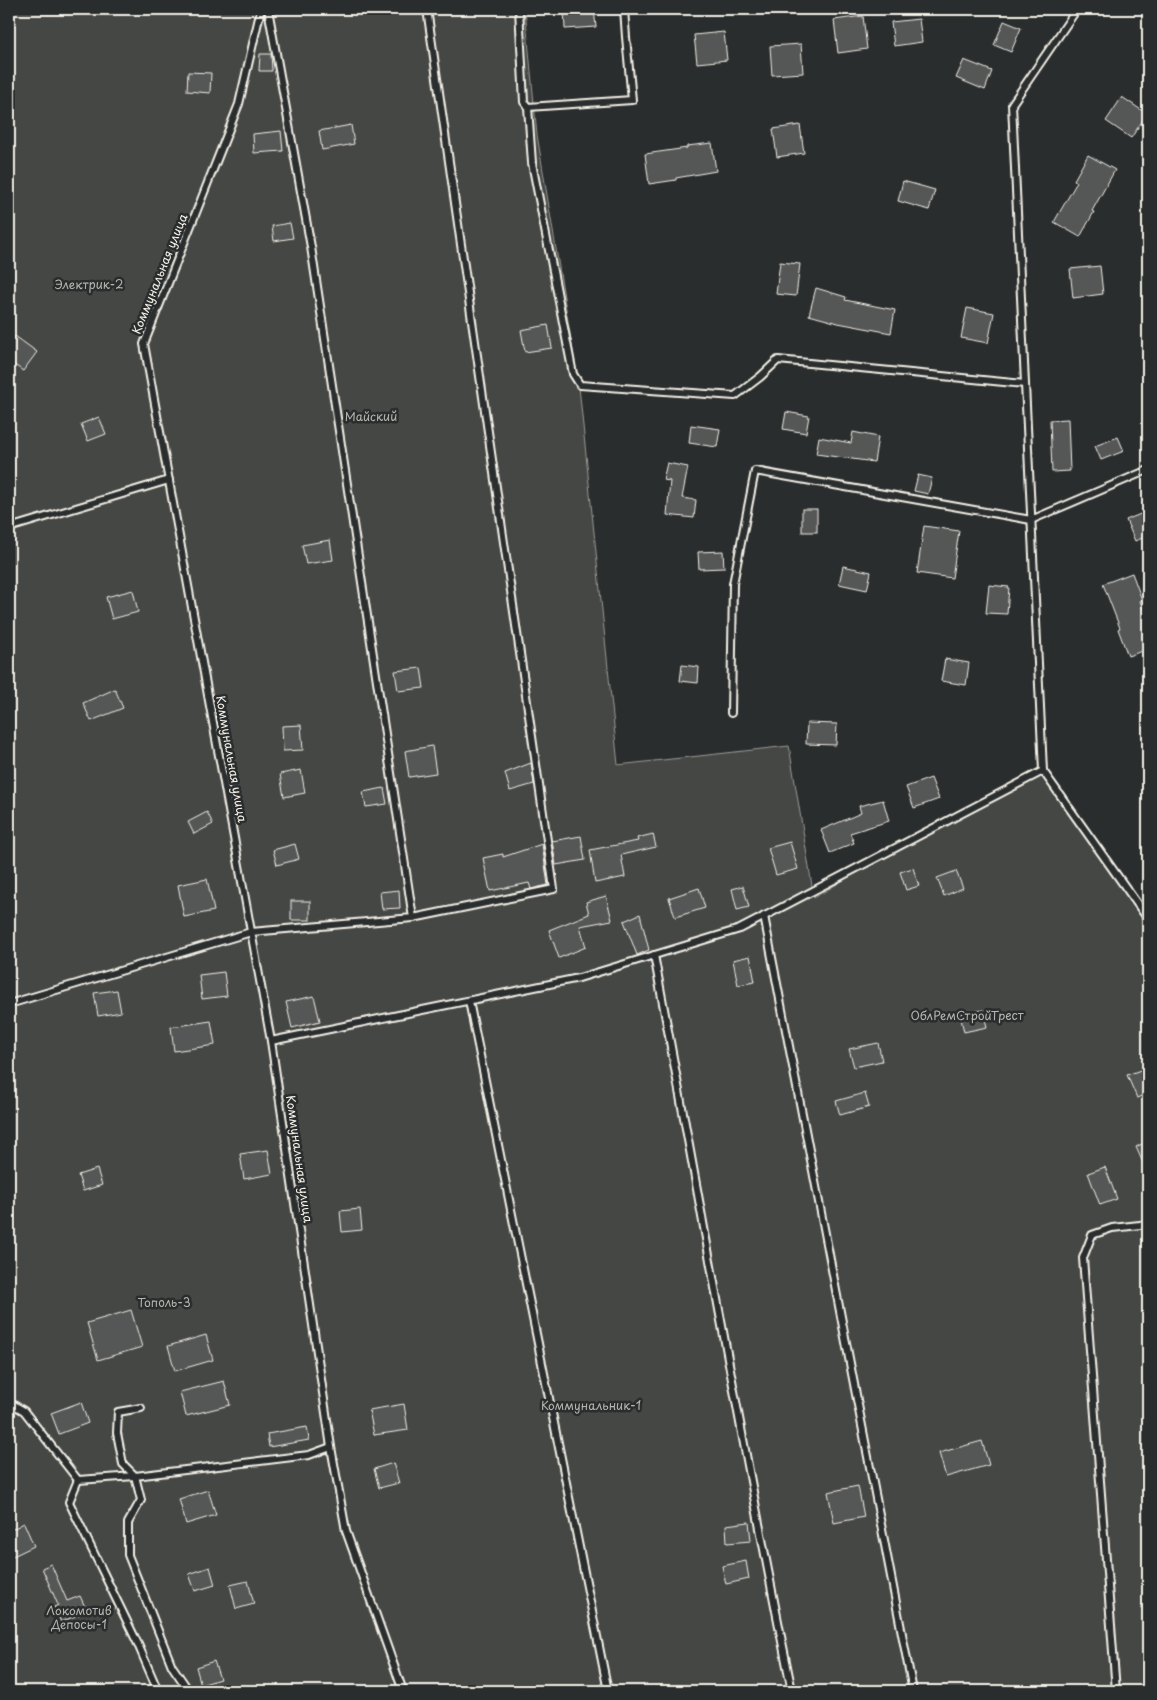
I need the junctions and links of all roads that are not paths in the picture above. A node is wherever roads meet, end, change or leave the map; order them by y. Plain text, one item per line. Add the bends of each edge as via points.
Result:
1 (261, 9) edge
2 (268, 9) edge
3 (427, 9) edge
4 (519, 9) edge
5 (624, 9) edge
6 (1077, 9) edge
7 (528, 107) junction
8 (1025, 384) junction
9 (1148, 470) edge
10 (169, 480) junction
11 (1031, 520) junction
12 (9, 528) edge
13 (731, 712) dead end
14 (1043, 771) junction
15 (764, 916) junction
16 (413, 918) junction
17 (1148, 918) edge
18 (251, 932) junction
19 (654, 956) junction
20 (469, 1001) junction
21 (9, 1004) edge
22 (271, 1041) junction
23 (1148, 1223) edge
24 (9, 1402) edge
25 (141, 1408) dead end
26 (331, 1447) junction
27 (135, 1476) junction
28 (78, 1480) junction
29 (185, 1685) dead end
30 (158, 1691) edge
31 (404, 1691) edge
32 (608, 1691) edge
33 (792, 1691) edge
34 (913, 1691) edge
35 (1116, 1691) edge

1 - 10 lane, Коммунальная улица via 239,104 144,344
2 - 16 lane via 311,247
3 - 16 lane via 554,889
4 - 7 lane via 524,102
5 - 7 lane via 632,100
6 - 8 lane via 1012,104
7 - 8 lane via 534,173 573,374 580,385 735,396 778,360
8 - 11 lane
9 - 11 lane
10 - 12 lane
10 - 18 lane, Коммунальная улица
11 - 13 lane via 756,471 733,584
11 - 14 lane
14 - 15 lane
14 - 17 lane
15 - 19 lane via 740,929
15 - 34 lane
16 - 18 lane
18 - 21 lane
18 - 22 lane, Коммунальная улица
19 - 20 lane via 578,978
19 - 33 lane via 735,1401
20 - 22 lane
20 - 32 lane
22 - 26 lane, Коммунальная улица
23 - 35 lane via 1112,1228 1092,1235 1083,1258
24 - 28 lane via 24,1411
25 - 27 lane via 118,1412 117,1433 123,1464
26 - 27 lane via 309,1455
26 - 31 lane, Коммунальная улица via 346,1531
27 - 28 lane
27 - 29 lane via 141,1500 128,1523 128,1555 172,1666
28 - 30 lane via 70,1502

